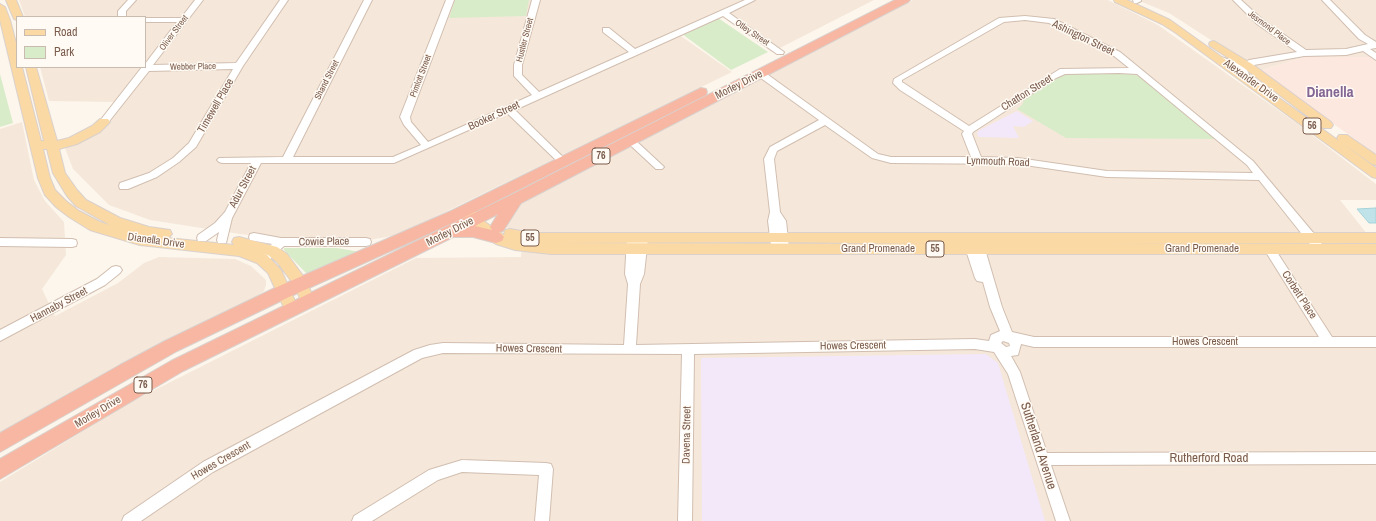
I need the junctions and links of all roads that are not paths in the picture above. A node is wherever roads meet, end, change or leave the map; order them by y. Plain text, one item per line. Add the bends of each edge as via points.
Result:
1 (11, 0) edge
2 (132, 0) edge
3 (199, 0) edge
4 (284, 0) edge
5 (368, 0) edge
6 (450, 0) edge
7 (536, 0) edge
8 (886, 0) edge
9 (904, 0) edge
10 (1119, 0) edge
11 (1136, 0) edge
12 (1237, 0) edge
13 (1326, 0) edge
14 (747, 1) edge
15 (0, 7) edge
16 (724, 13) junction
17 (18, 16) edge
18 (122, 16) edge
19 (146, 20) edge
20 (184, 20) junction
21 (606, 30) dead end
22 (1371, 47) edge
23 (634, 52) junction
24 (780, 52) junction
25 (1346, 52) junction
26 (1304, 53) junction
27 (1375, 56) edge
28 (1221, 60) junction
29 (16, 66) edge
30 (239, 66) junction
31 (1248, 66) junction
32 (17, 68) edge
33 (31, 68) edge
34 (147, 68) junction
35 (1138, 72) junction
36 (761, 74) junction
37 (1247, 79) junction
38 (713, 92) junction
39 (538, 96) junction
40 (508, 109) junction
41 (825, 121) junction
42 (45, 122) junction
43 (104, 122) joint
44 (969, 130) junction
45 (33, 136) junction
46 (79, 136) junction
47 (631, 141) junction
48 (427, 146) junction
49 (53, 151) junction
50 (222, 160) dead end
51 (286, 160) junction
52 (977, 160) junction
53 (257, 161) junction
54 (562, 161) junction
55 (1376, 161) edge
56 (40, 163) junction
57 (659, 167) dead end
58 (1376, 174) edge
59 (1262, 177) junction
60 (124, 186) dead end
61 (516, 199) junction
62 (474, 212) junction
63 (229, 214) junction
64 (452, 231) junction
65 (497, 232) junction
66 (254, 237) dead end
67 (202, 238) junction
68 (1376, 238) edge
69 (222, 240) junction
70 (0, 242) edge
71 (366, 242) dead end
72 (72, 243) dead end
73 (637, 243) junction
74 (779, 243) junction
75 (1310, 243) junction
76 (973, 244) junction
77 (1083, 244) junction
78 (1269, 249) junction
79 (1376, 249) edge
80 (272, 251) junction
81 (116, 270) dead end
82 (301, 284) junction
83 (283, 292) junction
84 (308, 302) junction
85 (292, 310) junction
86 (0, 336) edge
87 (1329, 342) junction
88 (1376, 342) edge
89 (1005, 343) junction
90 (688, 349) junction
91 (630, 350) junction
92 (0, 443) edge
93 (1376, 458) edge
94 (1043, 459) junction
95 (0, 470) edge
96 (129, 521) edge
97 (359, 521) edge
98 (542, 521) edge
99 (685, 521) edge
100 (1062, 521) edge

1 - 17 main road
2 - 18 street via 122,11
3 - 20 street, Oliver Street
4 - 30 street, Timewell Place
5 - 51 street, Shand Street
6 - 48 street, Pimlott Street via 405,117 407,123
7 - 39 street, Hustler Street via 518,65 518,76
8 - 24 highway, Morley Drive / 76
9 - 36 highway, Morley Drive / 76
10 - 28 main road, Alexander Drive / 56 via 1166,22
11 - 31 main road, Alexander Drive / 56 via 1179,20
12 - 26 street, Jesmond Place via 1260,22
13 - 22 street
14 - 16 street, Booker Street
15 - 29 main road, Dianella Drive
16 - 23 street, Booker Street
16 - 24 street, Otley Street
19 - 20 street
20 - 34 street, Oliver Street
21 - 23 street
22 - 25 street
22 - 27 street via 1368,52
23 - 39 street, Booker Street
24 - 38 highway, Morley Drive / 76
25 - 26 street
25 - 27 street
26 - 31 street via 1255,67
28 - 31 street
28 - 37 main road, Alexander Drive / 56
30 - 34 street, Webber Place
30 - 60 street, Timewell Place via 193,145 153,176
31 - 37 street via 1243,70
31 - 55 main road, Alexander Drive / 56
32 - 45 main road, Dianella Drive
33 - 42 main road, Dianella Drive
34 - 43 street, Oliver Street
35 - 44 street, Chatton Street via 1063,72
35 - 44 street, Ashington Street via 1117,54 1051,20 1002,20 898,79 903,88
35 - 59 street, Ashington Street via 1250,163
36 - 38 highway, Morley Drive / 76
36 - 41 street, Lynmouth Road
37 - 58 main road, Alexander Drive / 56
38 - 47 highway, Morley Drive / 76
38 - 54 highway, Morley Drive / 76
39 - 40 street, Booker Street
40 - 48 street, Booker Street
40 - 54 street
41 - 52 street, Lynmouth Road via 875,156 891,160
41 - 74 street via 773,149 769,159 775,212 773,221
42 - 46 main road via 58,134
42 - 49 main road, Dianella Drive
43 - 46 main road via 96,129
44 - 52 street via 967,134
45 - 49 main road
45 - 56 main road, Dianella Drive
46 - 49 main road
47 - 57 street
47 - 61 highway, Morley Drive / 76
48 - 51 street, Booker Street via 394,160
49 - 56 main road
49 - 67 main road, Dianella Drive via 63,181 81,203 115,222 149,232
50 - 53 street, Booker Street
51 - 53 street, Booker Street
52 - 59 street, Lynmouth Road via 1018,161 1107,174
53 - 63 street, Adur Street
54 - 62 highway, Morley Drive / 76
56 - 80 main road, Dianella Drive via 44,178 54,196 74,214 95,226 140,240 240,251
59 - 75 street, Ashington Street via 1293,218 1294,227
61 - 62 highway, Morley Drive / 76
61 - 65 highway via 507,210
62 - 64 highway, Morley Drive / 76
62 - 65 main road, Grand Promenade / 55
62 - 82 highway, Morley Drive / 76
63 - 67 street, Adur Street via 219,226
63 - 69 street, Adur Street
64 - 65 highway
64 - 84 highway, Morley Drive / 76
65 - 73 main road, Grand Promenade / 55 via 510,244 531,248
66 - 80 street, Cowie Place
67 - 69 main road, Dianella Drive
68 - 75 main road, Grand Promenade / 55
69 - 80 main road, Dianella Drive
70 - 72 street
71 - 80 street, Cowie Place
73 - 74 main road, Grand Promenade / 55
73 - 91 street via 638,274 634,284
74 - 76 main road, Grand Promenade / 55
75 - 77 main road, Grand Promenade / 55
75 - 78 main road, Grand Promenade / 55
75 - 79 main road, Grand Promenade / 55
76 - 77 main road, Grand Promenade / 55
76 - 89 street, Sutherland Avenue
77 - 78 main road, Grand Promenade / 55
78 - 87 street, Corbett Place
80 - 82 main road, Dianella Drive via 282,258
80 - 83 main road, Dianella Drive via 274,270
81 - 86 street, Hannaby Street via 101,282
82 - 83 highway, Morley Drive / 76
82 - 84 main road, Dianella Drive
83 - 85 main road, Dianella Drive
83 - 92 highway, Morley Drive / 76 via 126,370
84 - 85 highway, Morley Drive / 76
85 - 95 highway, Morley Drive / 76 via 157,377
87 - 88 street, Howes Crescent
87 - 89 street, Howes Crescent
89 - 90 street, Howes Crescent
89 - 94 street, Sutherland Avenue
90 - 91 street, Howes Crescent
90 - 99 street, Davena Street
91 - 96 street, Howes Crescent via 443,348 418,354 208,466
93 - 94 street, Rutherford Road
94 - 100 street, Sutherland Avenue
97 - 98 street via 434,475 462,466 546,469

